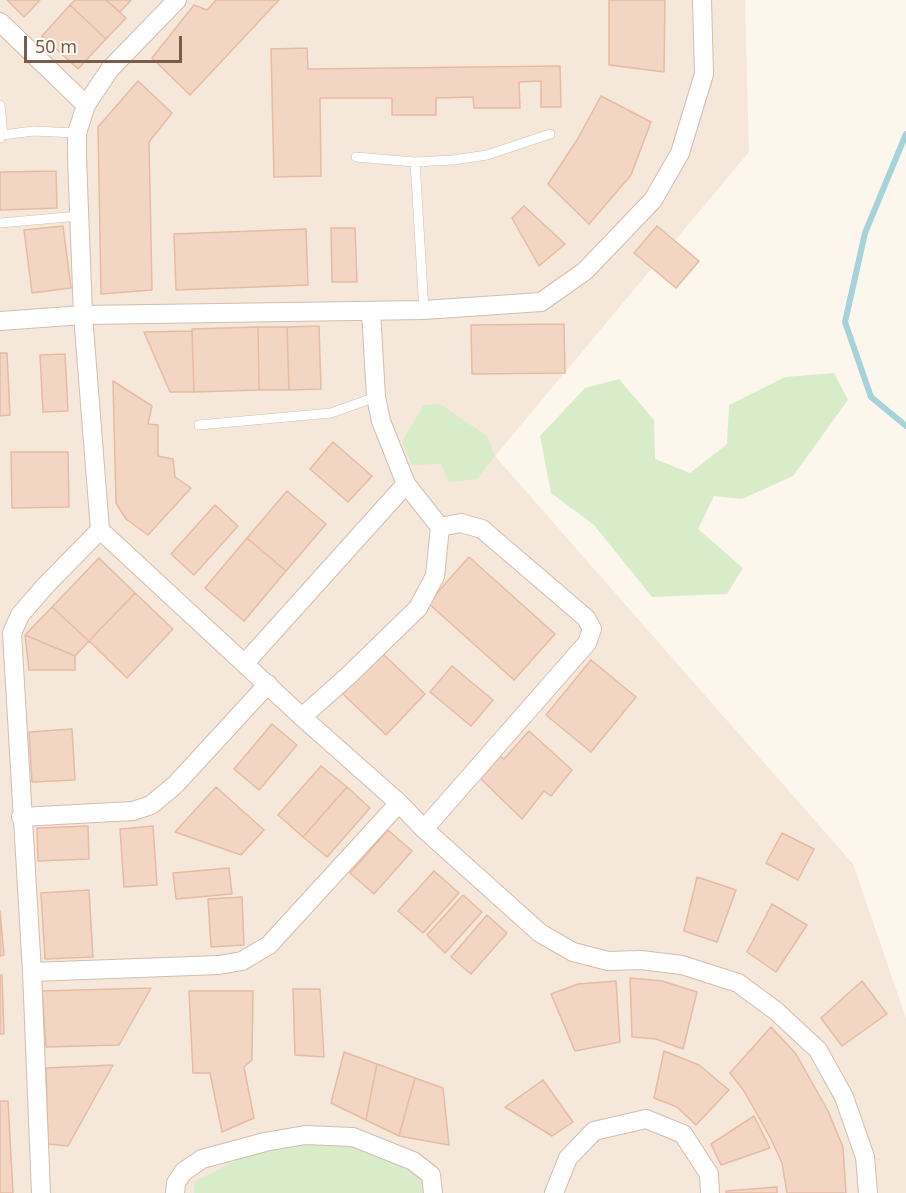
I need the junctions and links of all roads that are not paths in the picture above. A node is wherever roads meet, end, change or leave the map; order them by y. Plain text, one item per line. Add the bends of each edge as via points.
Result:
1 (177, 0) edge
2 (702, 0) edge
3 (0, 22) edge
4 (0, 105) edge
5 (86, 105) junction
6 (78, 133) junction
7 (550, 134) dead end
8 (2, 136) edge
9 (356, 158) dead end
10 (415, 162) junction
11 (79, 216) junction
12 (0, 223) edge
13 (424, 310) junction
14 (371, 312) junction
15 (83, 315) junction
16 (0, 321) edge
17 (376, 397) junction
18 (199, 425) dead end
19 (406, 484) junction
20 (440, 527) junction
21 (100, 530) junction
22 (245, 663) junction
23 (267, 684) junction
24 (302, 717) junction
25 (399, 803) junction
26 (21, 817) junction
27 (424, 829) junction
28 (32, 972) junction
29 (41, 1193) edge
30 (175, 1193) edge
31 (433, 1193) edge
32 (554, 1193) edge
33 (710, 1193) edge
34 (868, 1193) edge

1 - 5 street via 110,69
2 - 13 street via 704,74 680,153 653,200 585,271 541,302
3 - 5 street
4 - 8 lane
5 - 6 street
6 - 8 lane via 33,131
6 - 11 street
7 - 10 lane via 488,155
9 - 10 lane
10 - 13 lane
11 - 12 lane
11 - 15 street
13 - 14 street
14 - 15 street
14 - 17 street
15 - 16 street
15 - 21 street
17 - 18 lane via 331,413
17 - 19 street via 381,421
19 - 20 street
19 - 22 street
20 - 24 street via 435,576 418,608
20 - 27 street via 461,523 482,529 586,618 592,629 587,643
21 - 22 street
21 - 26 street via 20,615 12,633
22 - 23 street
23 - 24 street
23 - 26 street via 175,785 151,805 133,811
24 - 25 street
25 - 27 street
25 - 28 street via 269,945 242,961
26 - 28 street
27 - 34 street via 540,933 573,952 608,961 682,965 738,983 776,1011 818,1050 844,1097 866,1157
28 - 29 street
30 - 31 street via 183,1172 202,1159 305,1135 353,1137 413,1161 431,1175
32 - 33 street via 568,1158 594,1131 646,1119 683,1134 709,1174

